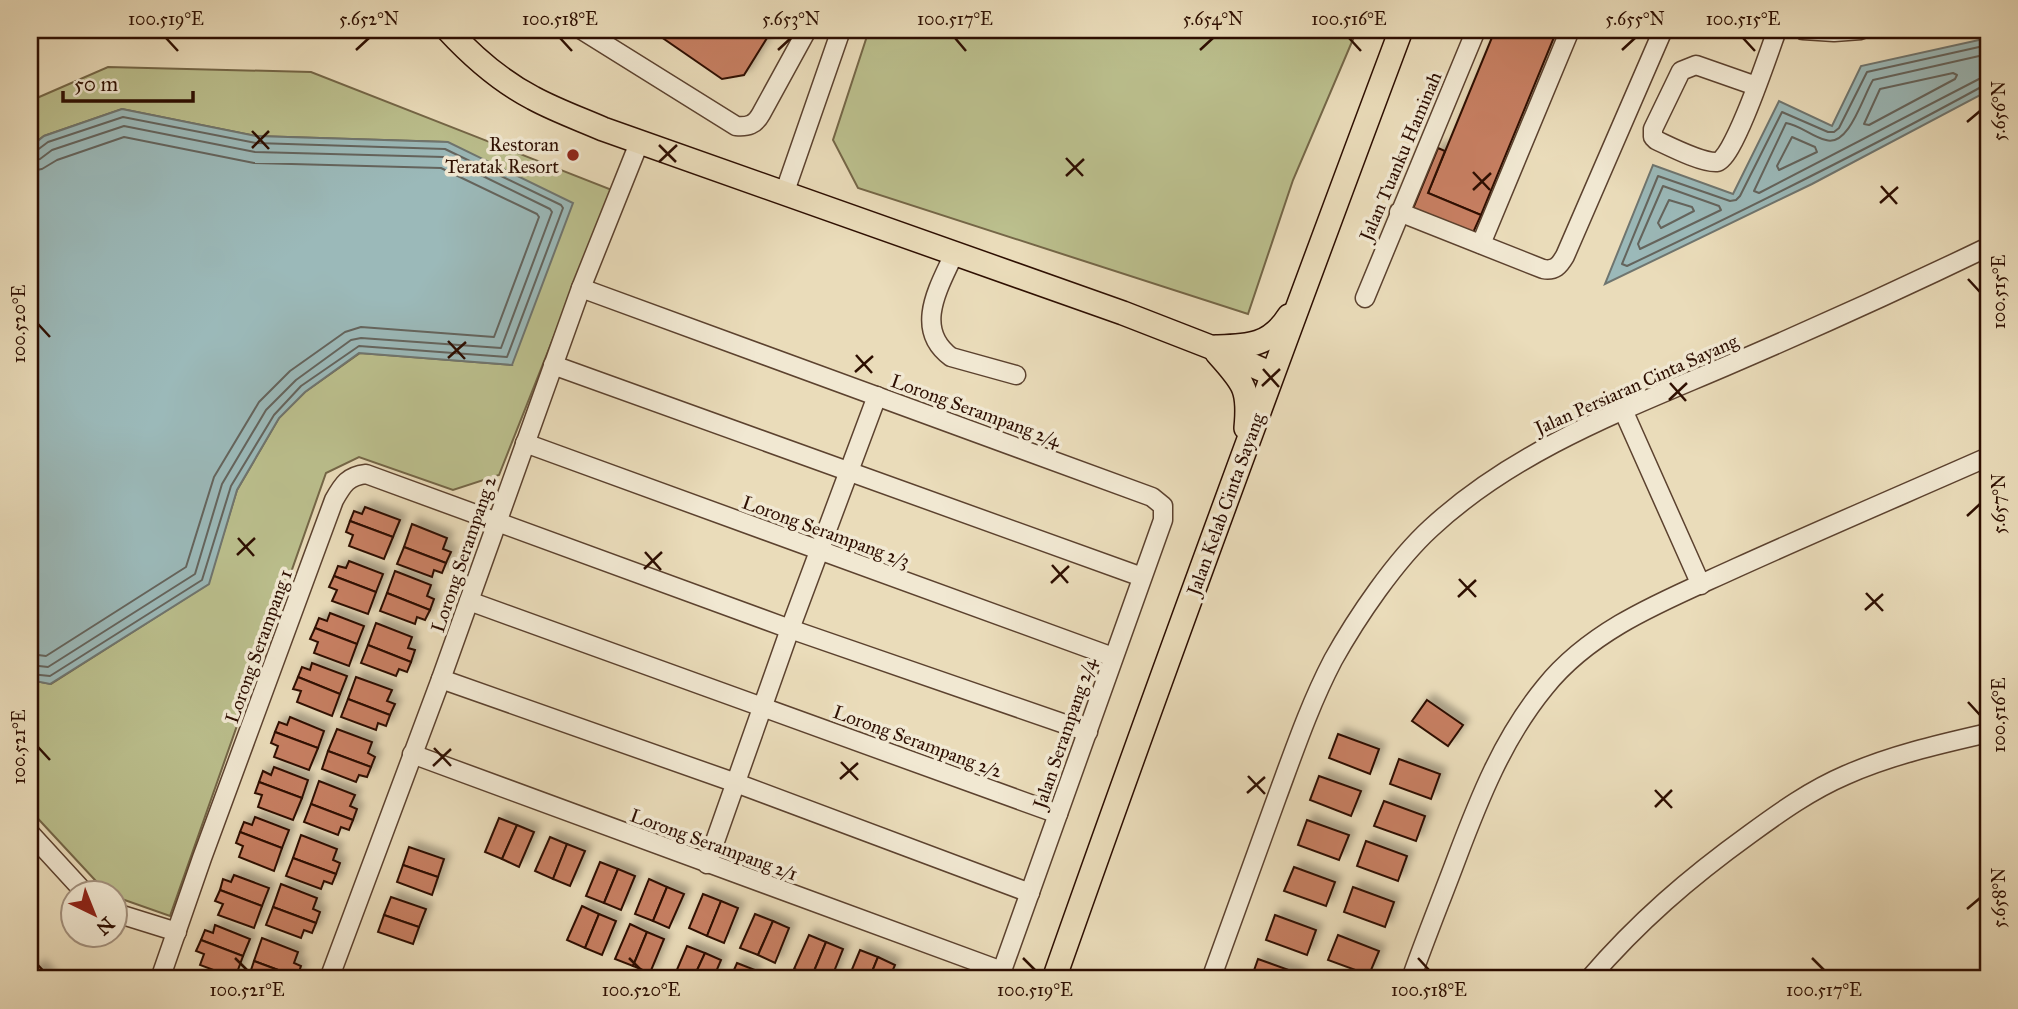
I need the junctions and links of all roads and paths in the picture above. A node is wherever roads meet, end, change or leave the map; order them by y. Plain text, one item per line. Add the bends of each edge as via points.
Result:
1 (448, 30) edge
2 (582, 30) edge
3 (807, 30) edge
4 (841, 30) edge
5 (1401, 30) edge
6 (1476, 30) edge
7 (1570, 30) edge
8 (1663, 30) edge
9 (1777, 30) edge
10 (1803, 30) edge
11 (1851, 30) edge
12 (1756, 86) junction
13 (639, 143) junction
14 (784, 194) junction
15 (1399, 212) junction
16 (1481, 244) junction
17 (1988, 247) edge
18 (954, 254) junction
19 (582, 288) junction
20 (1301, 296) junction
21 (1365, 298) dead end
22 (1213, 348) junction
23 (553, 365) junction
24 (1272, 374) junction
25 (1016, 375) dead end
26 (877, 396) junction
27 (1623, 410) junction
28 (524, 443) junction
29 (1988, 457) edge
30 (1242, 462) junction
31 (848, 471) junction
32 (1158, 501) joint
33 (495, 523) junction
34 (819, 552) junction
35 (1142, 577) junction
36 (1701, 585) junction
37 (469, 601) junction
38 (790, 629) junction
39 (1113, 657) junction
40 (441, 679) junction
41 (763, 707) junction
42 (1088, 732) junction
43 (1988, 733) edge
44 (412, 754) junction
45 (736, 783) junction
46 (1058, 814) junction
47 (30, 833) edge
48 (707, 864) junction
49 (73, 880) edge
50 (1030, 893) junction
51 (130, 917) edge
52 (177, 932) junction
53 (1000, 975) edge
54 (160, 979) edge
55 (329, 979) edge
56 (1054, 979) edge
57 (1211, 979) edge
58 (1411, 979) edge
59 (1589, 979) edge

1 - 13 main road via 490,71 532,98
2 - 3 street via 736,126 748,127 757,121
4 - 14 street
5 - 20 main road, Jalan Kelab Cinta Sayang
6 - 15 street, Jalan Tuanku Haminah
7 - 16 street
8 - 16 street via 1560,265 1543,269
9 - 12 street
10 - 11 street
12 - 12 street via 1723,160 1703,159 1653,137 1653,128 1686,68 1696,65
13 - 14 main road
13 - 19 street, Lorong Serampang 2
14 - 18 main road
15 - 16 street
15 - 21 street, Jalan Tuanku Haminah
17 - 27 street, Jalan Persiaran Cinta Sayang
18 - 22 main road
18 - 25 street via 931,311 934,337 951,357
19 - 23 street, Lorong Serampang 2
19 - 26 street, Lorong Serampang 2/4
20 - 22 main road via 1285,321 1262,342
20 - 24 main road, Jalan Kelab Cinta Sayang
22 - 24 main road
22 - 30 main road via 1236,374 1248,400
23 - 28 street, Lorong Serampang 2
23 - 31 street
24 - 30 main road, Jalan Kelab Cinta Sayang
26 - 31 street
26 - 32 street, Lorong Serampang 2/4
27 - 36 street
27 - 57 street, Jalan Persiaran Cinta Sayang via 1535,452 1494,478 1431,527 1388,576 1321,685
28 - 33 street, Lorong Serampang 2
28 - 34 street, Lorong Serampang 2/3
29 - 36 street
30 - 56 main road, Jalan Kelab Cinta Sayang
31 - 34 street
31 - 35 street
32 - 35 street, Jalan Serampang 2/4 via 1163,506 1163,520
33 - 37 street, Lorong Serampang 2
33 - 38 street
33 - 52 street, Lorong Serampang 1 via 366,474 348,478
34 - 38 street
34 - 39 street, Lorong Serampang 2/3
35 - 39 street, Jalan Serampang 2/4
36 - 58 street via 1608,632 1573,657 1545,686 1494,768
37 - 40 street, Lorong Serampang 2
37 - 41 street, Lorong Serampang 2/2
38 - 41 street
38 - 42 street
39 - 42 street, Jalan Serampang 2/4
40 - 44 street, Lorong Serampang 2
40 - 45 street
41 - 45 street
41 - 46 street, Lorong Serampang 2/2
42 - 46 street, Jalan Serampang 2/4
43 - 59 street via 1893,757 1818,789 1721,855 1653,910
44 - 48 street, Lorong Serampang 2/1
44 - 55 street, Lorong Serampang 2
45 - 48 street
45 - 50 street
46 - 50 street, Jalan Serampang 2/4
47 - 49 street
48 - 53 street, Lorong Serampang 2/1
50 - 53 street, Jalan Serampang 2/4
51 - 52 street
52 - 54 street, Lorong Serampang 1

